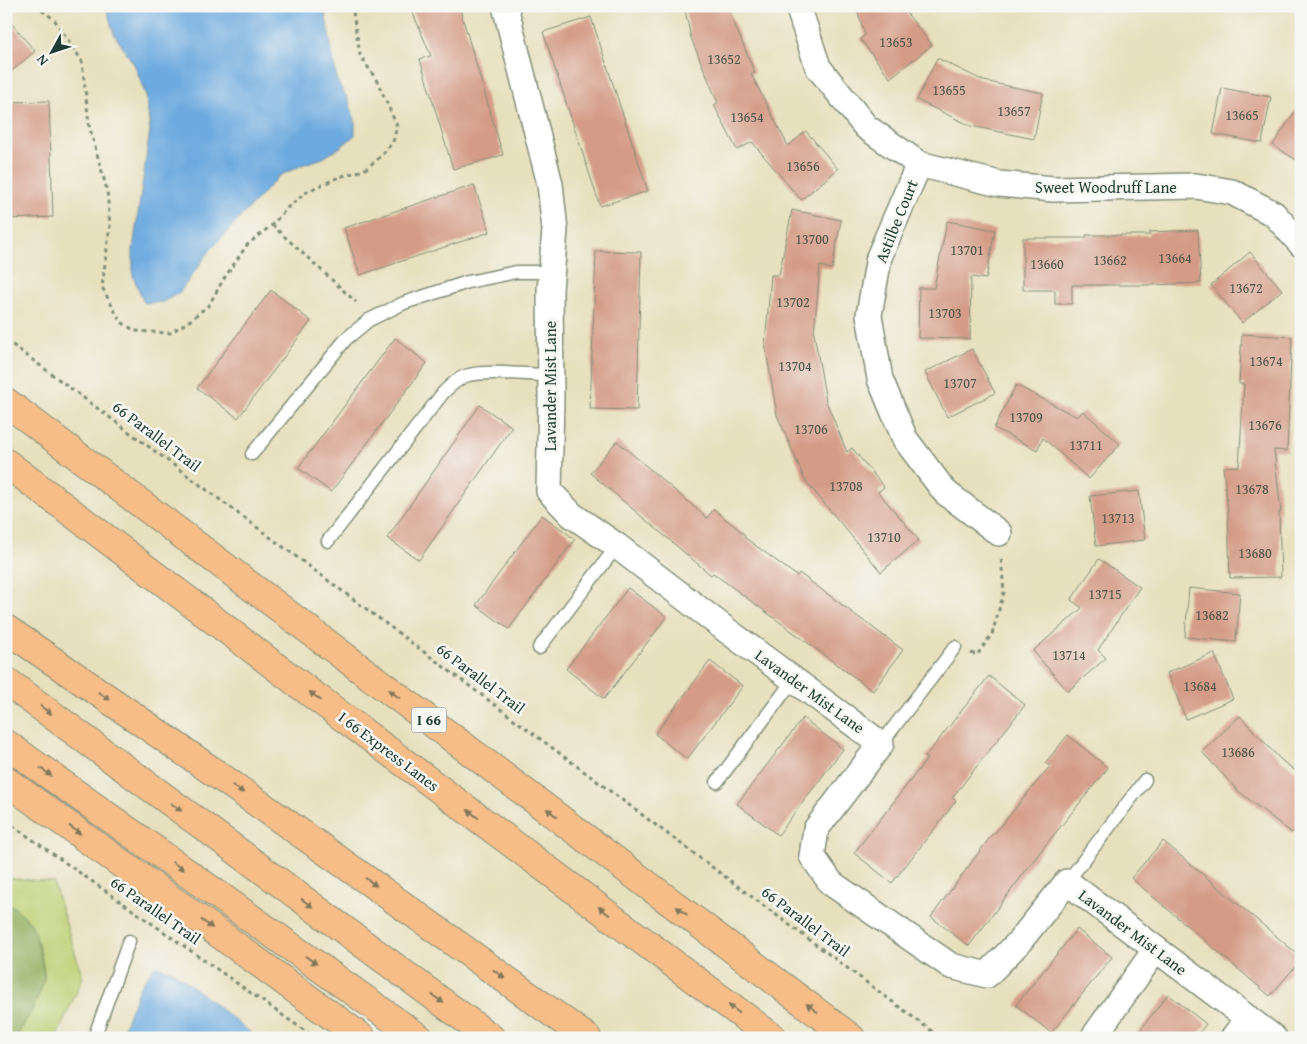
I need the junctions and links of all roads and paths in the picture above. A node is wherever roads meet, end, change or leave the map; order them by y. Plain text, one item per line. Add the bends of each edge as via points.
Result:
1 (35, 6) edge
2 (352, 6) edge
3 (505, 6) edge
4 (798, 6) edge
5 (919, 164) junction
6 (272, 225) junction
7 (1300, 240) edge
8 (552, 272) junction
9 (356, 302) dead end
10 (6, 340) edge
11 (551, 375) junction
12 (6, 402) edge
13 (252, 454) dead end
14 (6, 463) edge
15 (999, 533) joint
16 (328, 541) dead end
17 (617, 546) junction
18 (6, 629) edge
19 (955, 647) joint
20 (539, 648) dead end
21 (794, 679) junction
22 (6, 682) edge
23 (6, 744) edge
24 (882, 744) junction
25 (1145, 780) dead end
26 (6, 782) edge
27 (717, 782) dead end
28 (6, 821) edge
29 (1067, 882) junction
30 (128, 941) dead end
31 (1156, 949) junction
32 (1240, 1028) edge
33 (94, 1038) edge
34 (315, 1038) edge
35 (362, 1038) edge
36 (419, 1038) edge
37 (491, 1038) edge
38 (587, 1038) edge
39 (773, 1038) edge
40 (851, 1038) edge
41 (941, 1038) edge
42 (1093, 1038) edge
43 (1274, 1038) edge

1 - 6 path via 54,19 82,61 89,125 107,190 110,226 102,287 120,321 135,331 170,333 182,326 209,305 247,246
2 - 6 path via 360,55 377,81 397,126 393,142 364,170 308,191
3 - 8 street, Lavander Mist Lane via 550,184 555,230
4 - 5 street, Sweet Woodruff Lane via 818,67 866,127
5 - 7 street, Sweet Woodruff Lane via 999,184 1053,190 1196,186 1232,192 1274,214
5 - 15 street, Astilbe Court via 879,257 869,315 880,379 905,439 946,492
6 - 9 path
8 - 11 street, Lavander Mist Lane
8 - 13 lane via 516,272 468,282 404,303 369,320 346,339
10 - 41 path, 66 Parallel Trail
11 - 16 lane via 489,373 468,375 456,381 443,393
11 - 17 street, Lavander Mist Lane via 549,491 572,515
40 -> 12 highway, I 66
39 -> 14 highway, I 66 Express Lanes
15 - 19 path via 1004,592 992,634 977,655
17 - 20 lane
17 - 21 street, Lavander Mist Lane
18 -> 38 highway via 210,768
19 - 24 lane
21 - 24 street, Lavander Mist Lane
21 - 27 lane
22 -> 37 highway
23 -> 36 highway
24 - 29 street, Lavander Mist Lane via 816,829 812,856 831,883 951,966 987,975 1019,942
25 - 29 lane
26 -> 35 highway
28 - 34 path, 66 Parallel Trail
29 - 31 street, Lavander Mist Lane
30 - 33 lane
31 - 32 street, Lavander Mist Lane
31 - 42 street
32 - 43 street, Lavander Mist Lane

